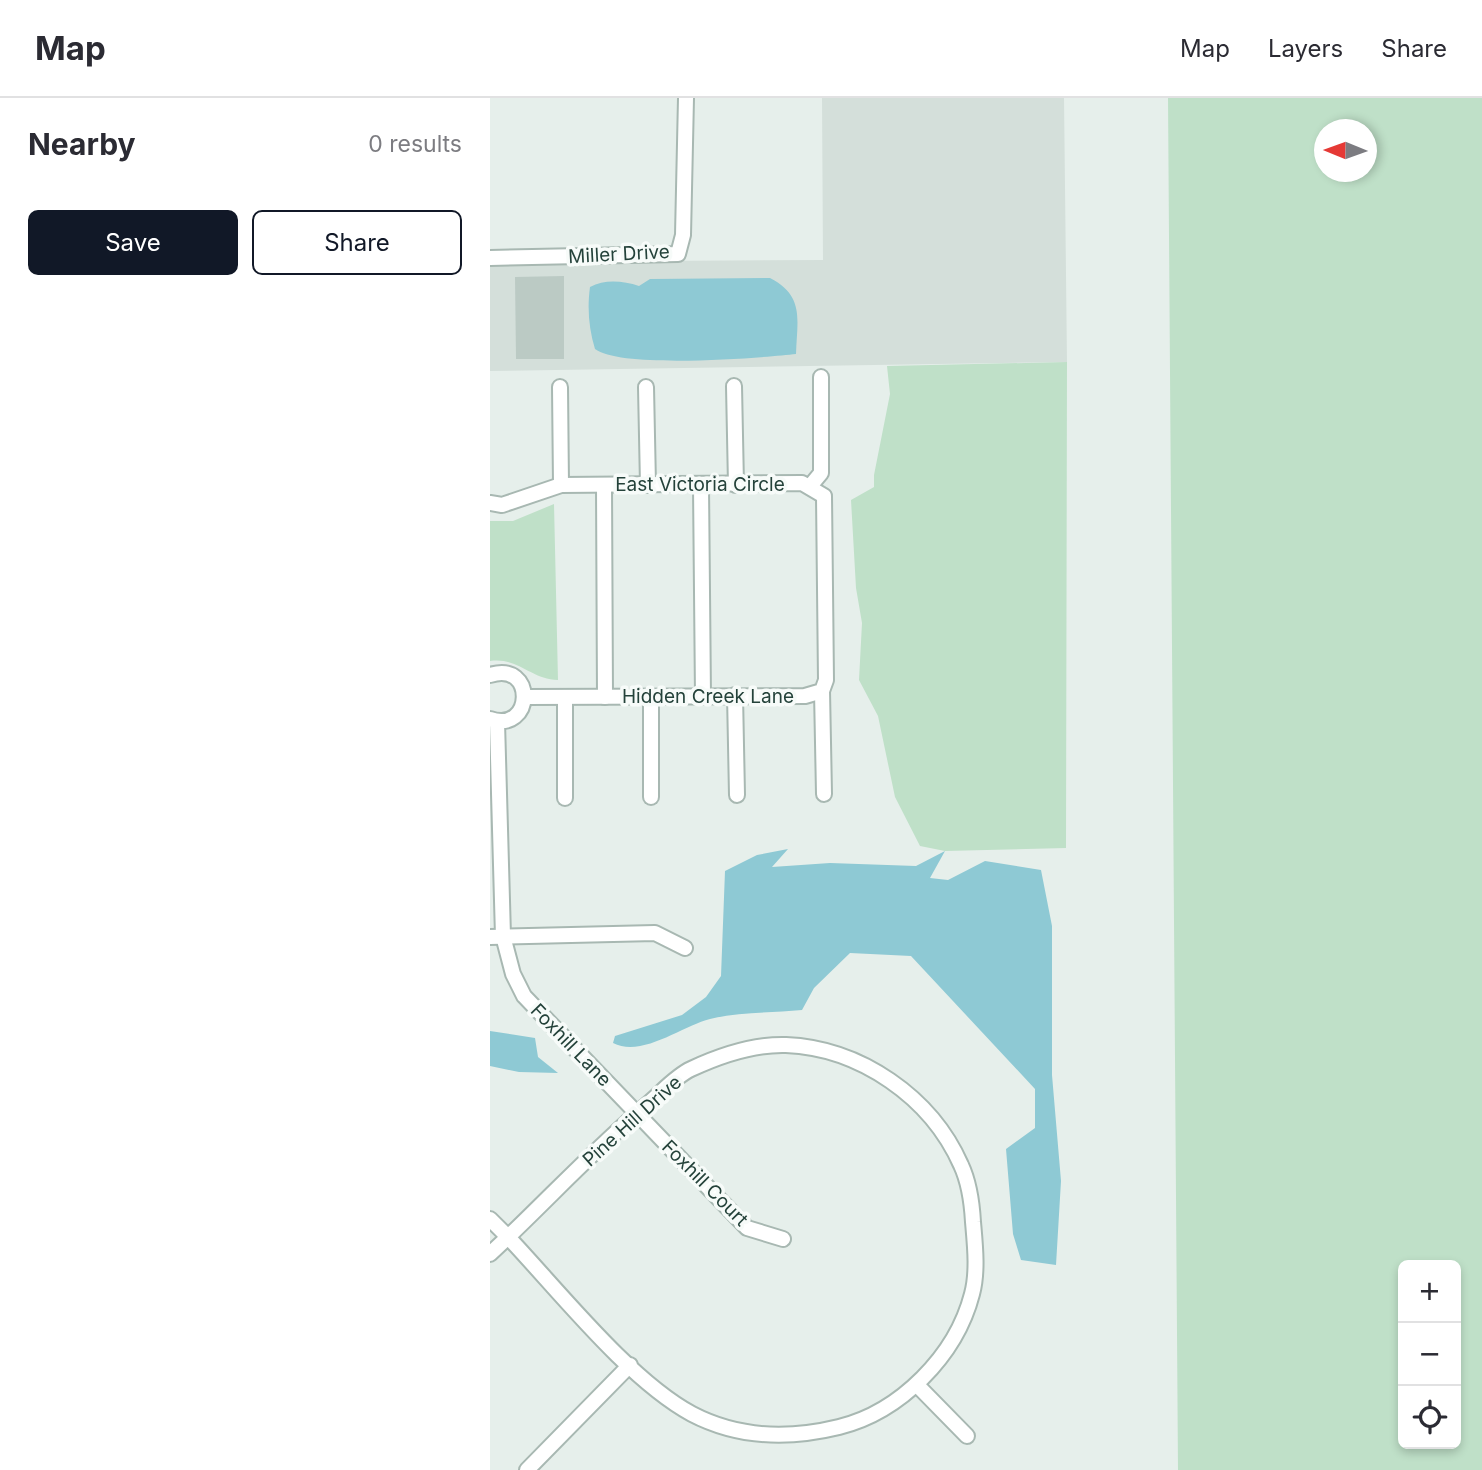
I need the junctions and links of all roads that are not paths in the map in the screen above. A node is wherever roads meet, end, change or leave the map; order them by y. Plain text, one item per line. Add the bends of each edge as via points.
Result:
1 (686, 98) edge
2 (490, 258) edge
3 (821, 377) dead end
4 (734, 386) dead end
5 (560, 387) dead end
6 (646, 387) dead end
7 (561, 485) junction
8 (604, 485) junction
9 (648, 485) junction
10 (736, 485) junction
11 (811, 485) junction
12 (701, 486) junction
13 (490, 503) edge
14 (826, 581) joint
15 (490, 675) edge
16 (822, 691) junction
17 (735, 695) junction
18 (606, 696) junction
19 (703, 696) junction
20 (525, 697) junction
21 (565, 697) junction
22 (651, 697) junction
23 (494, 720) edge
24 (824, 794) dead end
25 (737, 795) dead end
26 (651, 797) dead end
27 (565, 798) dead end
28 (496, 936) edge
29 (685, 948) dead end
30 (636, 1114) junction
31 (490, 1219) edge
32 (508, 1237) junction
33 (783, 1240) dead end
34 (490, 1254) edge
35 (629, 1365) junction
36 (917, 1385) junction
37 (967, 1436) dead end
38 (527, 1470) edge

1 - 2 street, Miller Drive via 683,234 678,254
3 - 11 street via 821,473
4 - 10 street
5 - 7 street
6 - 9 street
7 - 8 street, East Victoria Circle
7 - 13 street, East Victoria Circle via 502,505
8 - 9 street, East Victoria Circle
8 - 18 street
9 - 12 street, East Victoria Circle
10 - 11 street, East Victoria Circle
10 - 12 street, East Victoria Circle
11 - 14 street, East Victoria Circle via 824,496
12 - 19 street
14 - 16 street, Hidden Creek Lane via 826,680
15 - 20 street via 500,672 515,677
16 - 17 street, Hidden Creek Lane via 805,696
16 - 24 street
17 - 19 street, Hidden Creek Lane
17 - 25 street
18 - 21 street, Hidden Creek Lane
18 - 22 street, Hidden Creek Lane
19 - 22 street, Hidden Creek Lane
20 - 21 street, Hidden Creek Lane
20 - 23 street via 519,713
21 - 27 street
22 - 26 street
23 - 28 street, Foxhill Lane
28 - 29 street via 655,933
28 - 30 street, Foxhill Lane via 524,996
30 - 32 street, Pine Hill Drive
30 - 33 street, Foxhill Court via 747,1228
30 - 36 street, Pine Hill Drive via 687,1071 736,1051 786,1045 834,1054 876,1070 909,1093 939,1128 962,1166 972,1206 975,1252 972,1294 955,1333
31 - 32 street
32 - 34 street
32 - 35 street, Pine Hill Drive
35 - 36 street, Pine Hill Drive via 694,1415 777,1437 861,1422
35 - 38 street
36 - 37 street

